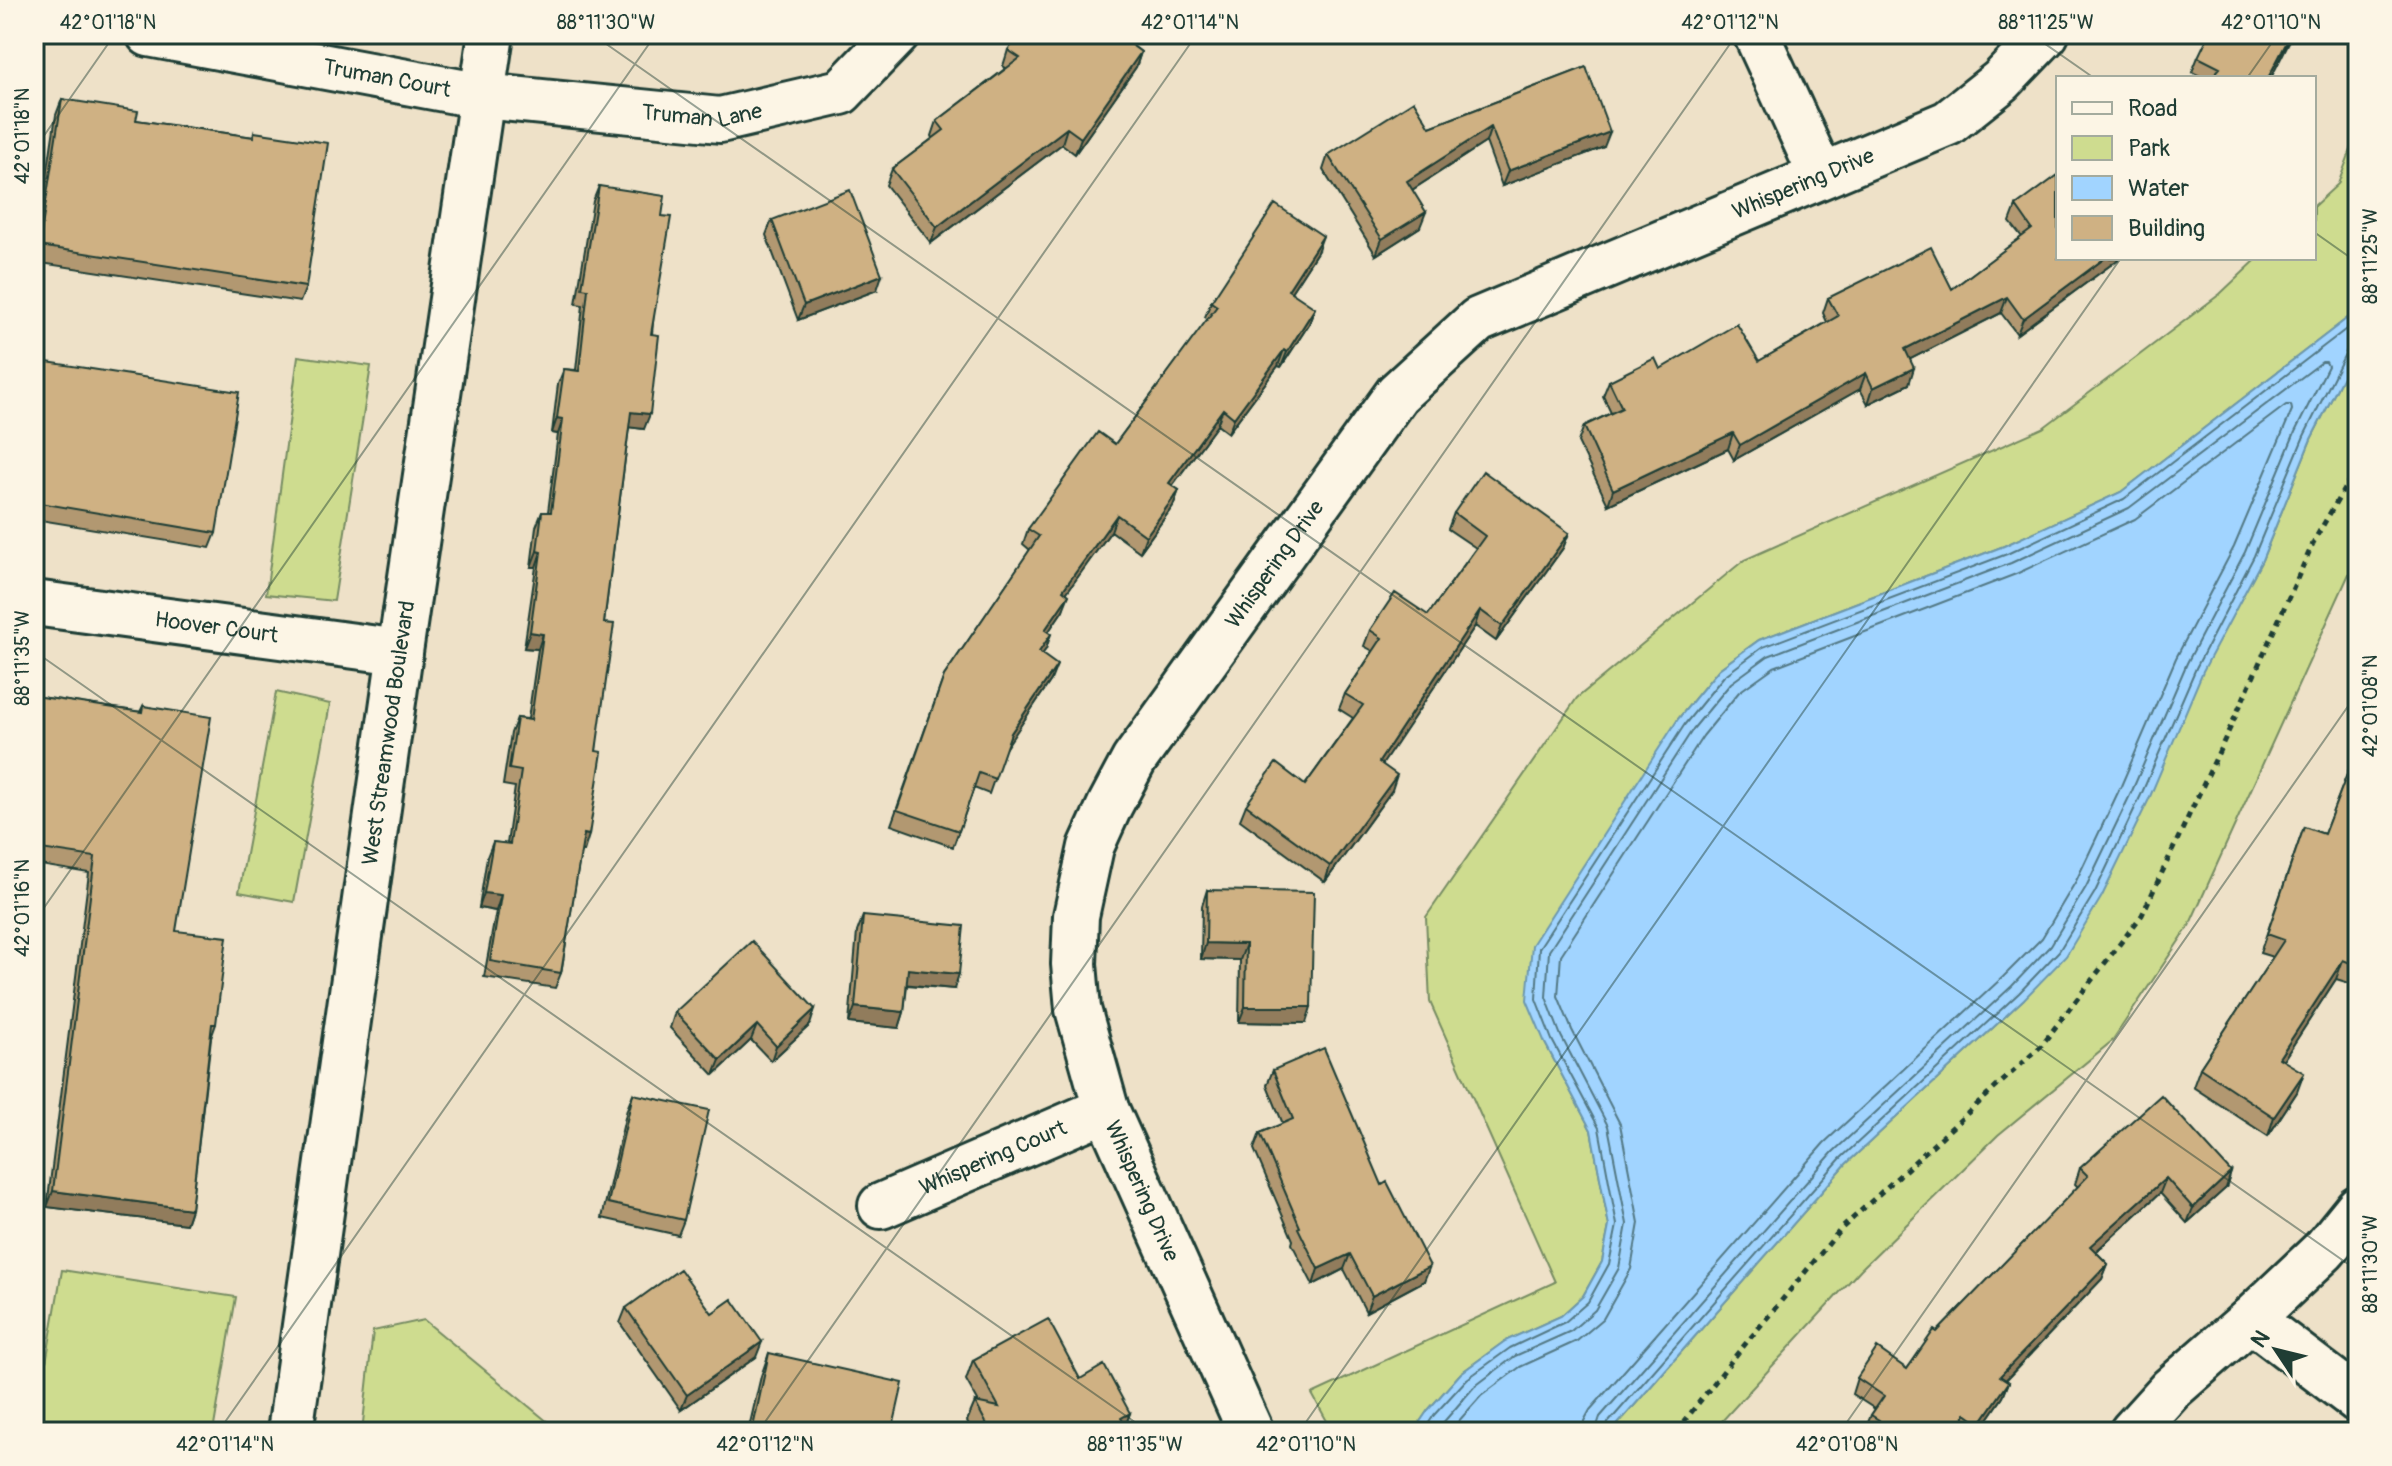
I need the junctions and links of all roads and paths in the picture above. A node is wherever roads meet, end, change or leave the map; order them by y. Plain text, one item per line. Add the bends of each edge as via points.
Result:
1 (149, 34) edge
2 (491, 34) edge
3 (897, 34) edge
4 (1756, 34) edge
5 (2046, 34) edge
6 (482, 96) junction
7 (1821, 175) junction
8 (2358, 465) edge
9 (34, 603) edge
10 (400, 652) junction
11 (1106, 1109) junction
12 (881, 1206) dead end
13 (2358, 1208) edge
14 (2251, 1319) junction
15 (2358, 1400) edge
16 (290, 1432) edge
17 (1251, 1432) edge
18 (1676, 1432) edge
19 (2132, 1432) edge

1 - 6 street, Truman Court
2 - 6 street, West Streamwood Boulevard
3 - 6 street, Truman Lane via 841,92 720,120
4 - 7 street
5 - 7 street, Whispering Drive via 2001,81 1948,123
6 - 10 street, West Streamwood Boulevard
7 - 11 street, Whispering Drive via 1478,320 1397,394 1134,760 1091,847 1076,916 1074,964 1078,1009
8 - 18 path via 2315,539 2142,915 2040,1047 1841,1229
9 - 10 street, Hoover Court
10 - 16 street, West Streamwood Boulevard
11 - 12 street, Whispering Court
11 - 17 street, Whispering Drive
13 - 14 street via 2324,1250
14 - 15 street
14 - 19 street via 2171,1389

